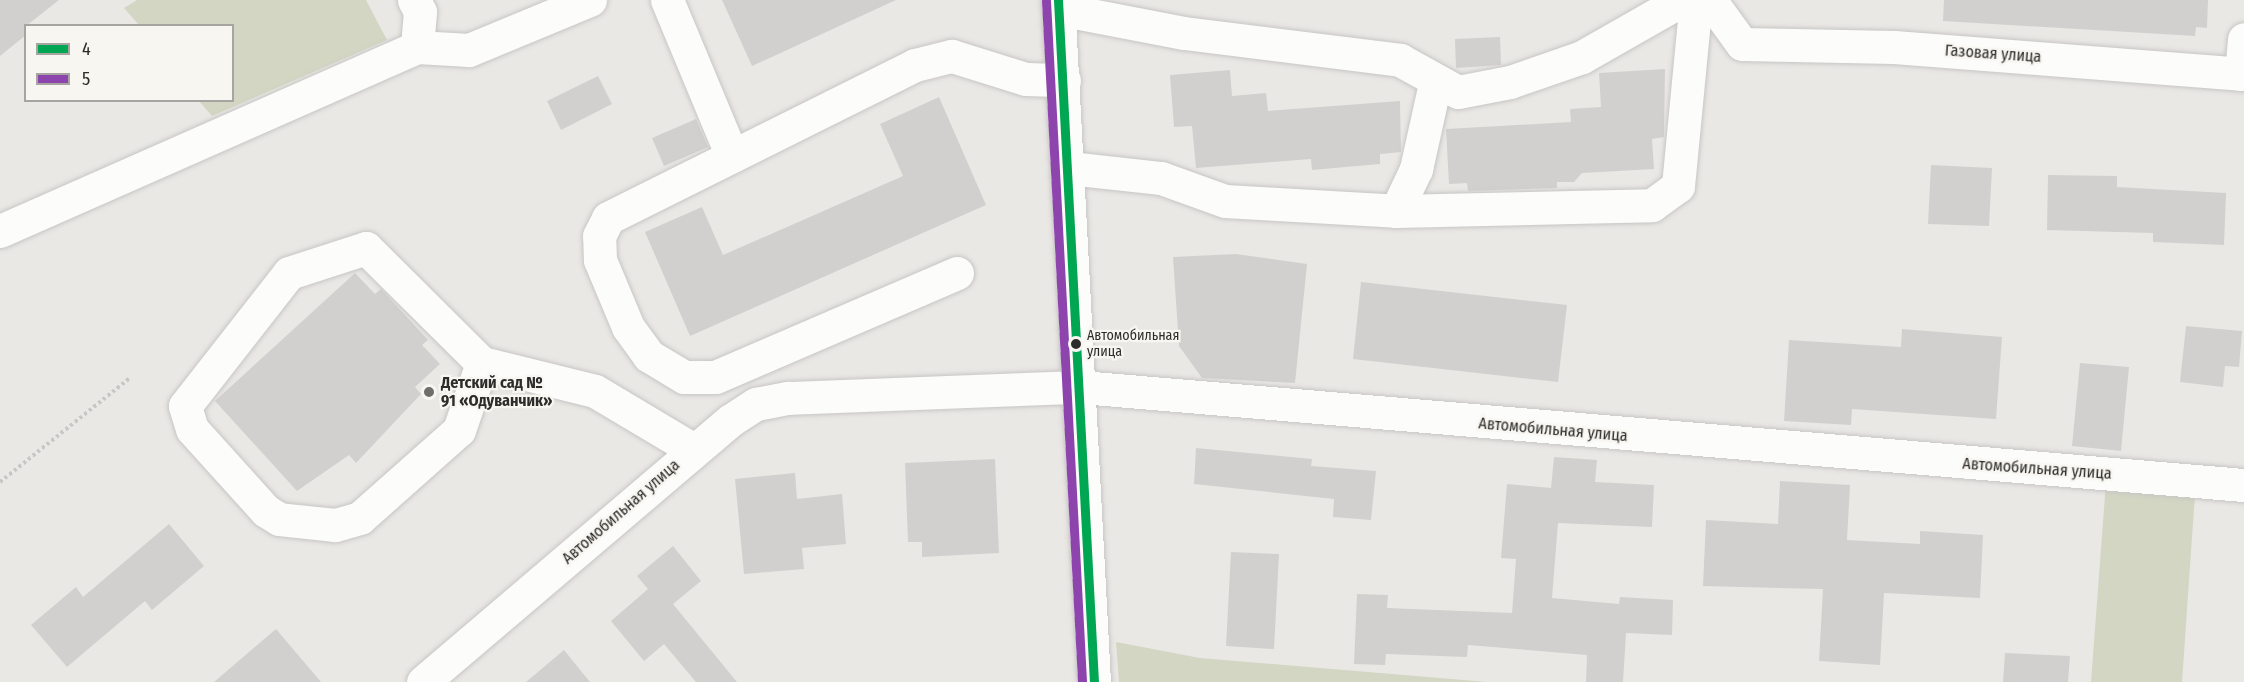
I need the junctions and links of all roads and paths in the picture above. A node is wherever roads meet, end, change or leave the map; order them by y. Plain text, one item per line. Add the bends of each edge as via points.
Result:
1 (414, 0) edge
2 (591, 0) edge
3 (667, 0) edge
4 (1682, 0) edge
5 (1696, 0) edge
6 (1710, 0) edge
7 (1059, 5) edge
8 (2244, 39) edge
9 (417, 47) junction
10 (2243, 74) edge
11 (1064, 80) junction
12 (1435, 83) junction
13 (732, 156) junction
14 (1069, 168) junction
15 (1396, 211) junction
16 (0, 231) edge
17 (957, 273) dead end
18 (482, 363) junction
19 (131, 376) dead end
20 (1081, 387) junction
21 (694, 450) junction
22 (0, 482) edge
23 (2244, 485) edge
24 (423, 682) edge
25 (1094, 682) edge

1 - 9 street via 420,12
2 - 9 street via 469,50
3 - 13 street
4 - 12 street via 1582,57 1510,82 1458,92
5 - 15 street via 1678,186 1652,205
6 - 10 street, Газовая улица via 1742,44 1894,47
7 - 11 street
7 - 12 street via 1184,33 1400,60
8 - 10 street
9 - 16 street
11 - 13 street via 1026,79 952,56 943,58 864,87
11 - 14 street
12 - 15 street via 1416,169
13 - 17 street via 608,218 599,236 600,260 628,327 650,356 684,377 715,377
14 - 15 street via 1161,178 1225,201
14 - 20 street
18 - 18 street via 459,430 360,518 335,525 279,519 266,511 192,429 185,406 289,273 366,248
18 - 21 street via 595,391
19 - 22 path
20 - 21 street, Автомобильная улица via 788,398 756,404
20 - 23 street, Автомобильная улица
20 - 25 street
21 - 24 street, Автомобильная улица

